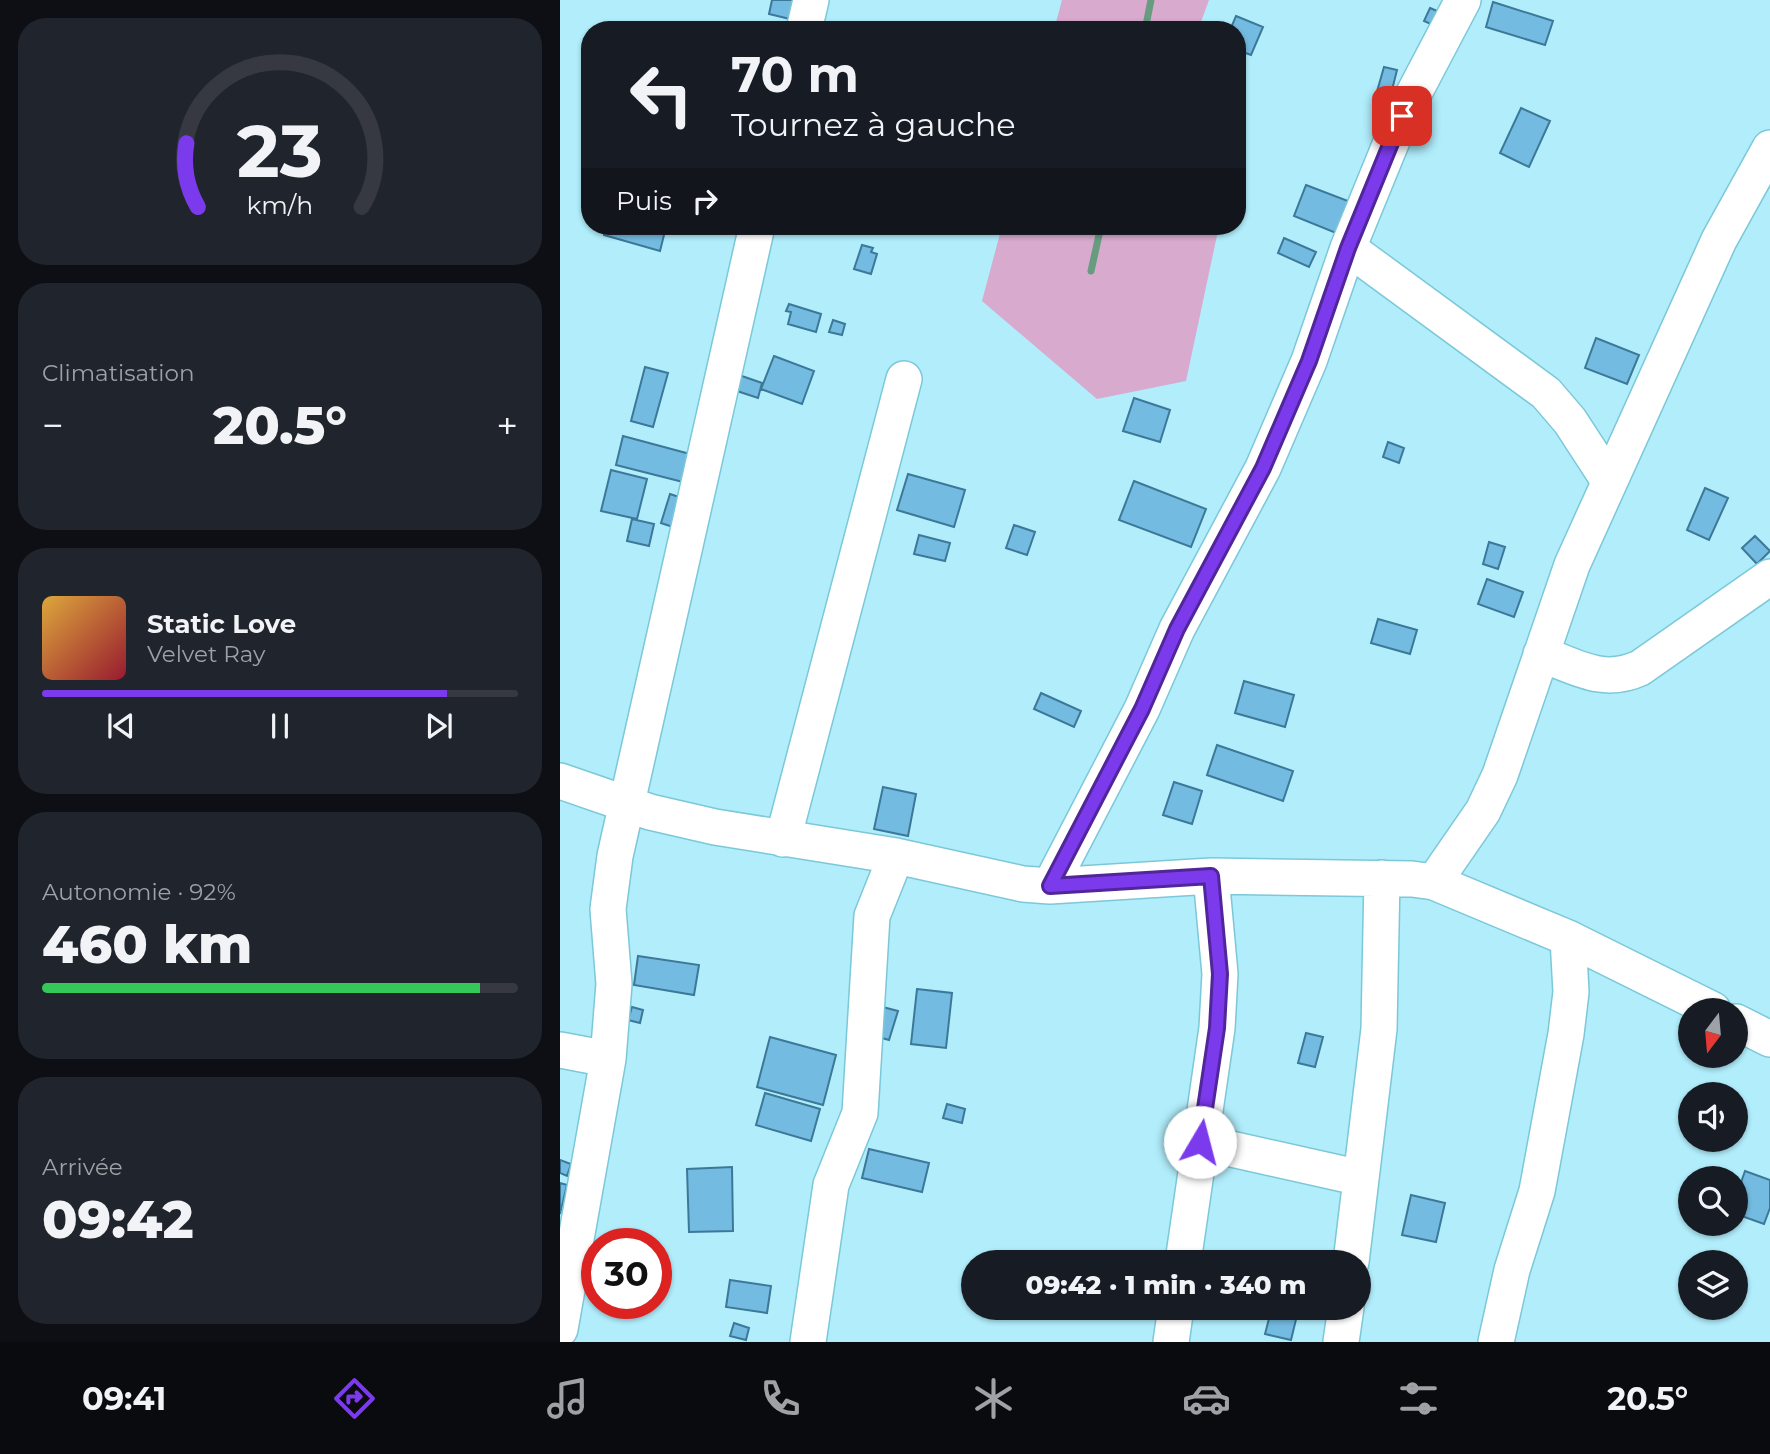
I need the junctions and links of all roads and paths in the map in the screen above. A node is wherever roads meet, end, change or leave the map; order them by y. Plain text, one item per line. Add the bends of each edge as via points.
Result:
1 (811, 0) edge
2 (1463, 0) edge
3 (806, 21) edge
4 (1770, 148) edge
5 (755, 235) edge
6 (1348, 248) junction
7 (904, 379) dead end
8 (1609, 481) junction
9 (1770, 577) edge
10 (1541, 654) junction
11 (560, 780) edge
12 (625, 804) junction
13 (783, 839) junction
14 (850, 851) junction
15 (895, 856) junction
16 (1211, 876) junction
17 (1382, 878) junction
18 (1434, 882) junction
19 (1050, 886) junction
20 (872, 916) junction
21 (1568, 938) junction
22 (1689, 998) edge
23 (1748, 1028) edge
24 (1770, 1039) edge
25 (560, 1051) edge
26 (608, 1059) junction
27 (1200, 1142) junction
28 (1361, 1178) junction
29 (1185, 1250) edge
30 (1352, 1250) edge
31 (1174, 1320) edge
32 (1344, 1320) edge
33 (560, 1329) edge
34 (808, 1342) edge
35 (1171, 1342) edge
36 (1340, 1342) edge
37 (1496, 1342) edge

1 - 3 street
2 - 6 street via 1402,116
4 - 8 street via 1714,251
5 - 12 street
6 - 8 street via 1546,393
6 - 19 street via 1309,361 1263,468 1177,629 1142,709
7 - 13 street
8 - 10 street via 1572,565
9 - 10 street via 1623,676 1604,677
10 - 18 street via 1500,775 1483,811
11 - 12 street
12 - 13 street
12 - 26 street via 608,909 614,984
13 - 14 street
14 - 15 street
14 - 20 street
15 - 19 street
15 - 20 street
16 - 17 street
16 - 19 street
16 - 27 street via 1220,974
17 - 18 street
17 - 28 street via 1379,1029
18 - 21 street
20 - 34 street via 860,1113 831,1185
21 - 22 street
21 - 37 street via 1571,992 1566,1034 1537,1191
23 - 24 street
25 - 26 street
26 - 33 street
27 - 28 street
27 - 29 street
28 - 30 street
31 - 35 street
32 - 36 street

